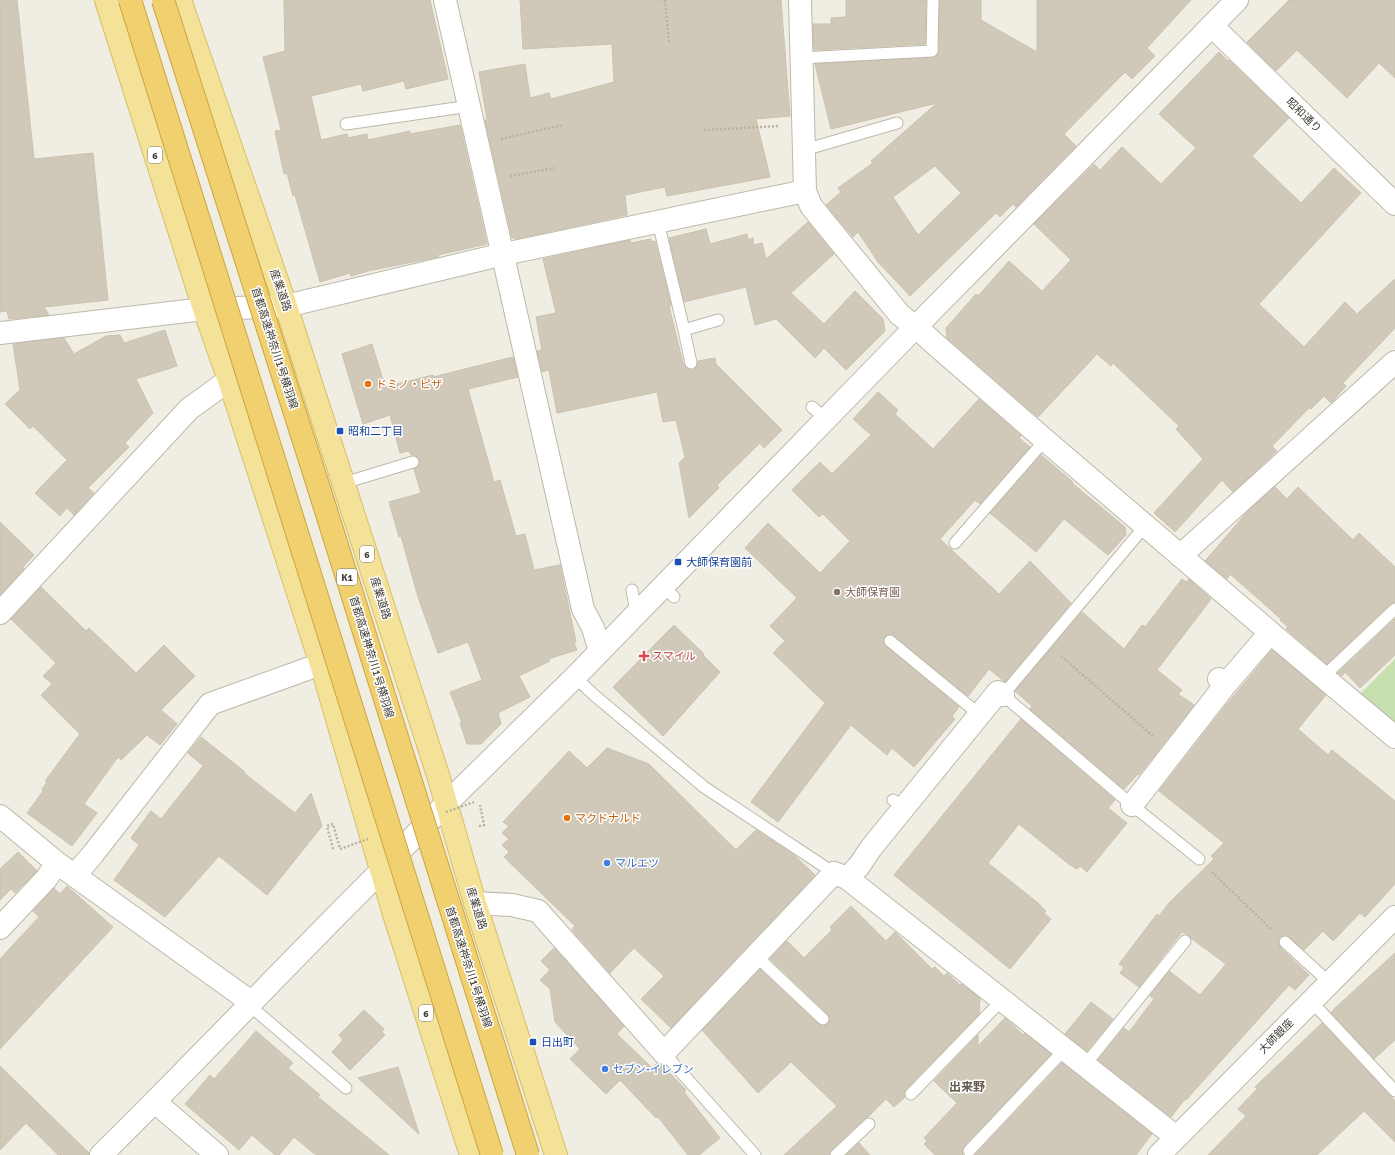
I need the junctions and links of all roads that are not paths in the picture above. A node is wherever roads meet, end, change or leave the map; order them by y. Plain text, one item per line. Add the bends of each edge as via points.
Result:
1 (106, 0) edge
2 (130, 0) edge
3 (163, 0) edge
4 (180, 0) edge
5 (445, 0) edge
6 (800, 0) edge
7 (933, 0) edge
8 (1237, 0) edge
9 (1212, 26) junction
10 (801, 58) junction
11 (470, 106) junction
12 (897, 123) dead end
13 (346, 124) dead end
14 (804, 150) junction
15 (805, 191) junction
16 (1395, 204) edge
17 (658, 222) junction
18 (504, 254) junction
19 (286, 306) junction
20 (204, 309) junction
21 (718, 320) dead end
22 (916, 327) junction
23 (684, 330) junction
24 (0, 333) edge
25 (692, 362) dead end
26 (1395, 362) edge
27 (228, 380) junction
28 (1045, 440) junction
29 (413, 462) dead end
30 (344, 483) junction
31 (1145, 526) junction
32 (956, 543) dead end
33 (1180, 556) junction
34 (632, 590) dead end
35 (1395, 609) edge
36 (0, 613) edge
37 (636, 613) junction
38 (1270, 633) junction
39 (890, 641) dead end
40 (600, 651) junction
41 (321, 664) junction
42 (575, 677) junction
43 (1323, 677) junction
44 (1003, 695) junction
45 (980, 715) junction
46 (1395, 737) edge
47 (447, 803) junction
48 (1132, 805) junction
49 (0, 816) edge
50 (1199, 859) road end
51 (66, 869) junction
52 (382, 870) junction
53 (841, 876) junction
54 (475, 903) junction
55 (1395, 917) edge
56 (0, 928) edge
57 (1185, 941) dead end
58 (1285, 942) road end
59 (756, 956) junction
60 (1330, 982) junction
61 (1002, 1000) junction
62 (1311, 1001) junction
63 (250, 1003) junction
64 (823, 1019) dead end
65 (1065, 1049) junction
66 (664, 1053) junction
67 (1085, 1065) junction
68 (346, 1088) dead end
69 (1395, 1090) edge
70 (911, 1094) dead end
71 (155, 1102) junction
72 (869, 1124) dead end
73 (1176, 1137) junction
74 (969, 1151) dead end
75 (101, 1155) edge
76 (217, 1155) edge
77 (472, 1155) edge
78 (492, 1155) edge
79 (528, 1155) edge
80 (556, 1155) edge
81 (755, 1155) edge
82 (836, 1155) edge
83 (1158, 1155) edge

1 - 20 main road, 6
2 - 78 highway, bridge
3 - 79 highway, 首都高速神奈川1号横羽線 / K1, bridge
4 - 19 main road, 産業道路 / 6
5 - 11 street
6 - 10 street
7 - 10 lane via 932,51
8 - 9 street
9 - 16 street, 昭和通り
9 - 22 street
10 - 14 street
11 - 13 lane
11 - 18 street
12 - 14 lane
14 - 15 street
15 - 17 street
15 - 22 street via 811,206 900,316
17 - 18 street
17 - 23 lane
18 - 19 street
18 - 40 street via 553,450 548,478 584,609
19 - 20 street
19 - 30 main road, 産業道路 / 6
20 - 24 street
20 - 27 main road, 6
21 - 23 lane
22 - 28 street
22 - 37 street via 819,413 668,591
23 - 25 lane
26 - 33 street via 1319,438
27 - 36 street via 189,409
27 - 41 main road, 6
28 - 31 street
28 - 32 lane
29 - 30 lane
30 - 47 main road, 産業道路 / 6
31 - 33 street
31 - 44 lane
33 - 38 street
34 - 37 lane
35 - 43 lane
37 - 40 street
38 - 43 street
38 - 48 street via 1223,682
39 - 45 lane
40 - 42 street
41 - 51 street via 210,704 92,854
41 - 52 main road, 6
42 - 47 street
42 - 53 lane via 704,787
43 - 46 street
44 - 45 street via 998,692
44 - 48 lane
45 - 53 street via 899,803 866,844 859,866
47 - 52 street
47 - 54 main road, 産業道路 / 6
48 - 50 lane
49 - 51 street
51 - 56 street via 46,879
51 - 63 street
52 - 63 street
52 - 77 main road, 6
53 - 59 street
53 - 61 street
54 - 66 street via 512,905 538,911
54 - 80 main road, 産業道路 / 6
55 - 60 street, 大師銀座
57 - 67 lane
58 - 60 lane
59 - 64 lane
59 - 66 street
60 - 62 street, 大師銀座
61 - 65 street
61 - 70 lane
62 - 69 lane
62 - 73 street, 大師銀座
63 - 68 lane
63 - 71 street
65 - 67 street
65 - 74 lane
66 - 81 lane
67 - 73 street
71 - 75 street
71 - 76 street
72 - 82 lane
73 - 83 street, 大師銀座

